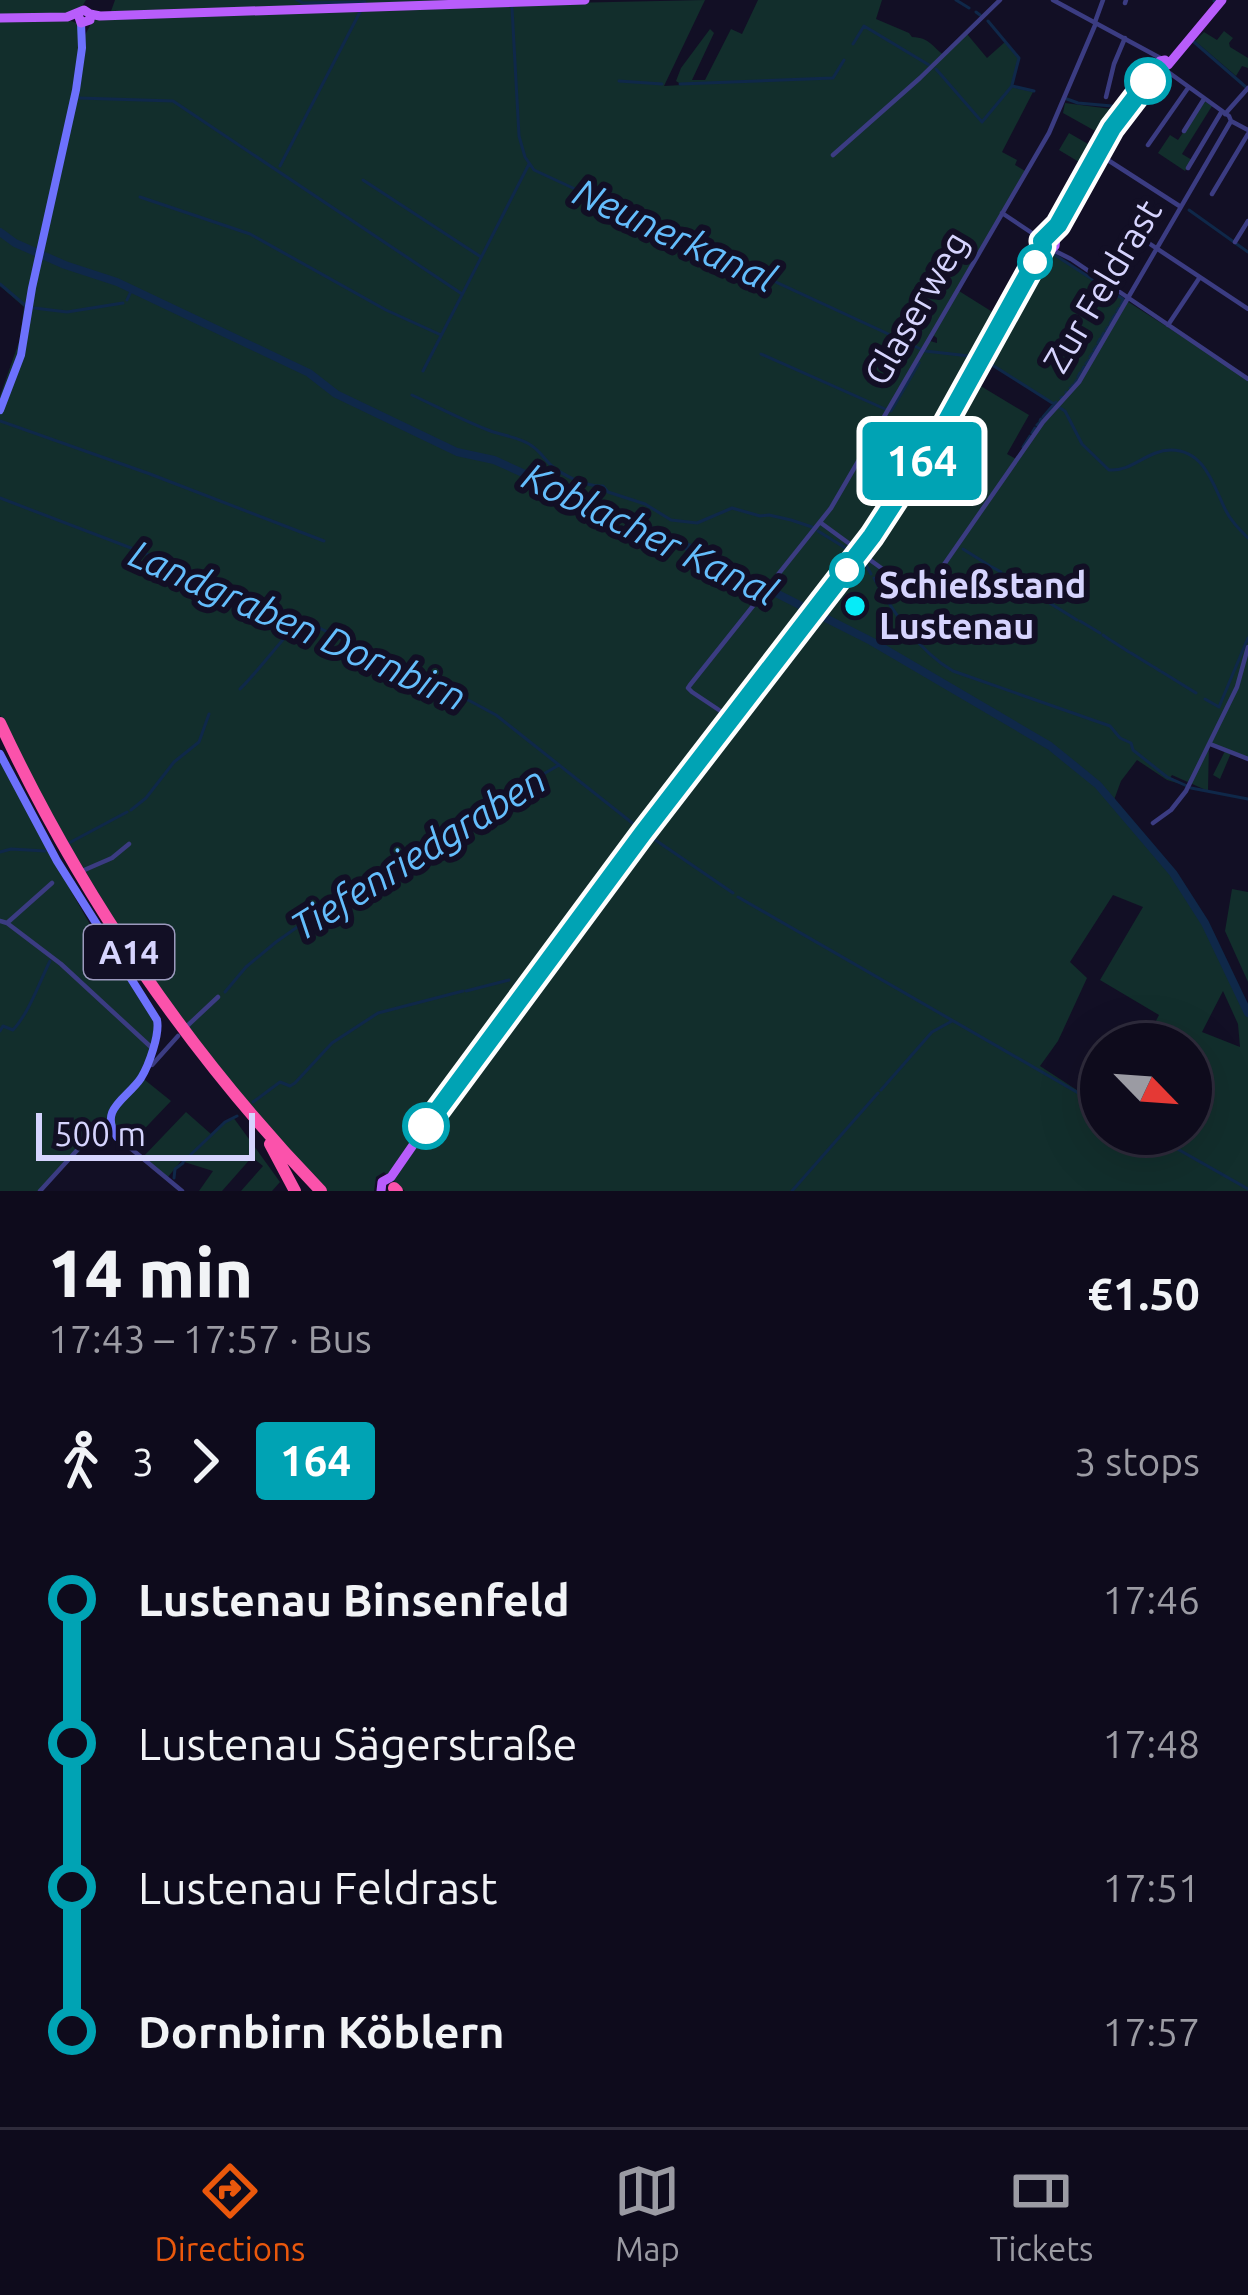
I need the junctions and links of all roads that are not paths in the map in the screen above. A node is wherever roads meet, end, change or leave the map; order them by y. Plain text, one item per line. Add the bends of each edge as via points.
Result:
1 (585, 0) edge
2 (1000, 0) edge
3 (1053, 0) edge
4 (1103, 0) edge
5 (1222, 0) edge
6 (547, 1) edge
7 (512, 2) edge
8 (85, 14) edge
9 (4, 18) edge
10 (1095, 22) junction
11 (1125, 38) junction
12 (1164, 64) junction
13 (1188, 88) junction
14 (1247, 89) edge
15 (1106, 97) dead end
16 (1204, 99) junction
17 (1223, 112) junction
18 (1231, 121) junction
19 (1184, 130) dead end
20 (1248, 132) edge
21 (1148, 145) dead end
22 (1097, 153) junction
23 (833, 155) dead end
24 (1188, 168) dead end
25 (1212, 194) dead end
26 (1181, 207) junction
27 (1002, 213) junction
28 (1247, 226) edge
29 (1142, 238) dead end
30 (1235, 242) dead end
31 (1048, 243) junction
32 (1157, 249) junction
33 (1200, 277) junction
34 (1128, 298) junction
35 (1248, 309) edge
36 (1168, 325) junction
37 (1248, 379) edge
38 (0, 410) edge
39 (821, 523) junction
40 (858, 550) dead end
41 (866, 556) dead end
42 (1248, 647) edge
43 (734, 720) junction
44 (0, 722) edge
45 (0, 735) edge
46 (1210, 744) junction
47 (0, 754) edge
48 (1248, 759) edge
49 (1153, 823) dead end
50 (129, 844) dead end
51 (75, 874) junction
52 (52, 883) dead end
53 (4, 922) edge
54 (218, 997) dead end
55 (182, 1031) junction
56 (152, 1048) junction
57 (151, 1061) junction
58 (110, 1123) junction
59 (117, 1137) joint
60 (270, 1144) junction
61 (399, 1168) junction
62 (389, 1189) edge
63 (40, 1191) edge
64 (182, 1191) edge
65 (295, 1191) edge
66 (317, 1191) edge

1 - 6 main road
2 - 23 street
3 - 10 street
4 - 10 street, Glaserweg
5 - 12 main road
6 - 7 main road
7 - 8 main road
8 - 9 main road
8 - 38 main road via 21,356
10 - 11 street
10 - 27 street, Glaserweg via 1054,123
11 - 12 street
11 - 15 street
12 - 13 street
12 - 22 main road
13 - 16 street
13 - 21 street
14 - 17 street
16 - 17 street
16 - 19 street
17 - 18 street
17 - 24 street
18 - 20 street
18 - 26 street, Zur Feldrast
20 - 25 street
22 - 26 street
22 - 31 main road
26 - 32 street, Zur Feldrast
27 - 31 street
27 - 39 street, Glaserweg
28 - 30 street
29 - 32 street
31 - 34 street
31 - 43 main road via 929,450
32 - 33 street
32 - 34 street, Zur Feldrast
33 - 35 street
33 - 36 street
34 - 36 street
34 - 41 street, Zur Feldrast via 1078,382 923,592
36 - 37 street
39 - 40 street
39 - 43 street, Glaserweg via 688,688
42 - 46 street
43 - 61 main road
44 - 51 highway, A14
45 - 51 highway, A14
46 - 48 street
46 - 49 street via 1182,798
47 - 51 main road via 51,850
50 - 51 street
51 - 55 highway, A14
51 - 56 main road via 155,1016
52 - 53 street
53 - 56 street
54 - 55 street
55 - 57 street
55 - 60 highway, A14
55 - 66 highway, A14
56 - 57 main road
57 - 58 main road
58 - 59 main road
58 - 63 street
59 - 64 street
60 - 65 highway
60 - 66 highway, A14
61 - 62 main road
61 - 62 main road via 378,1181

